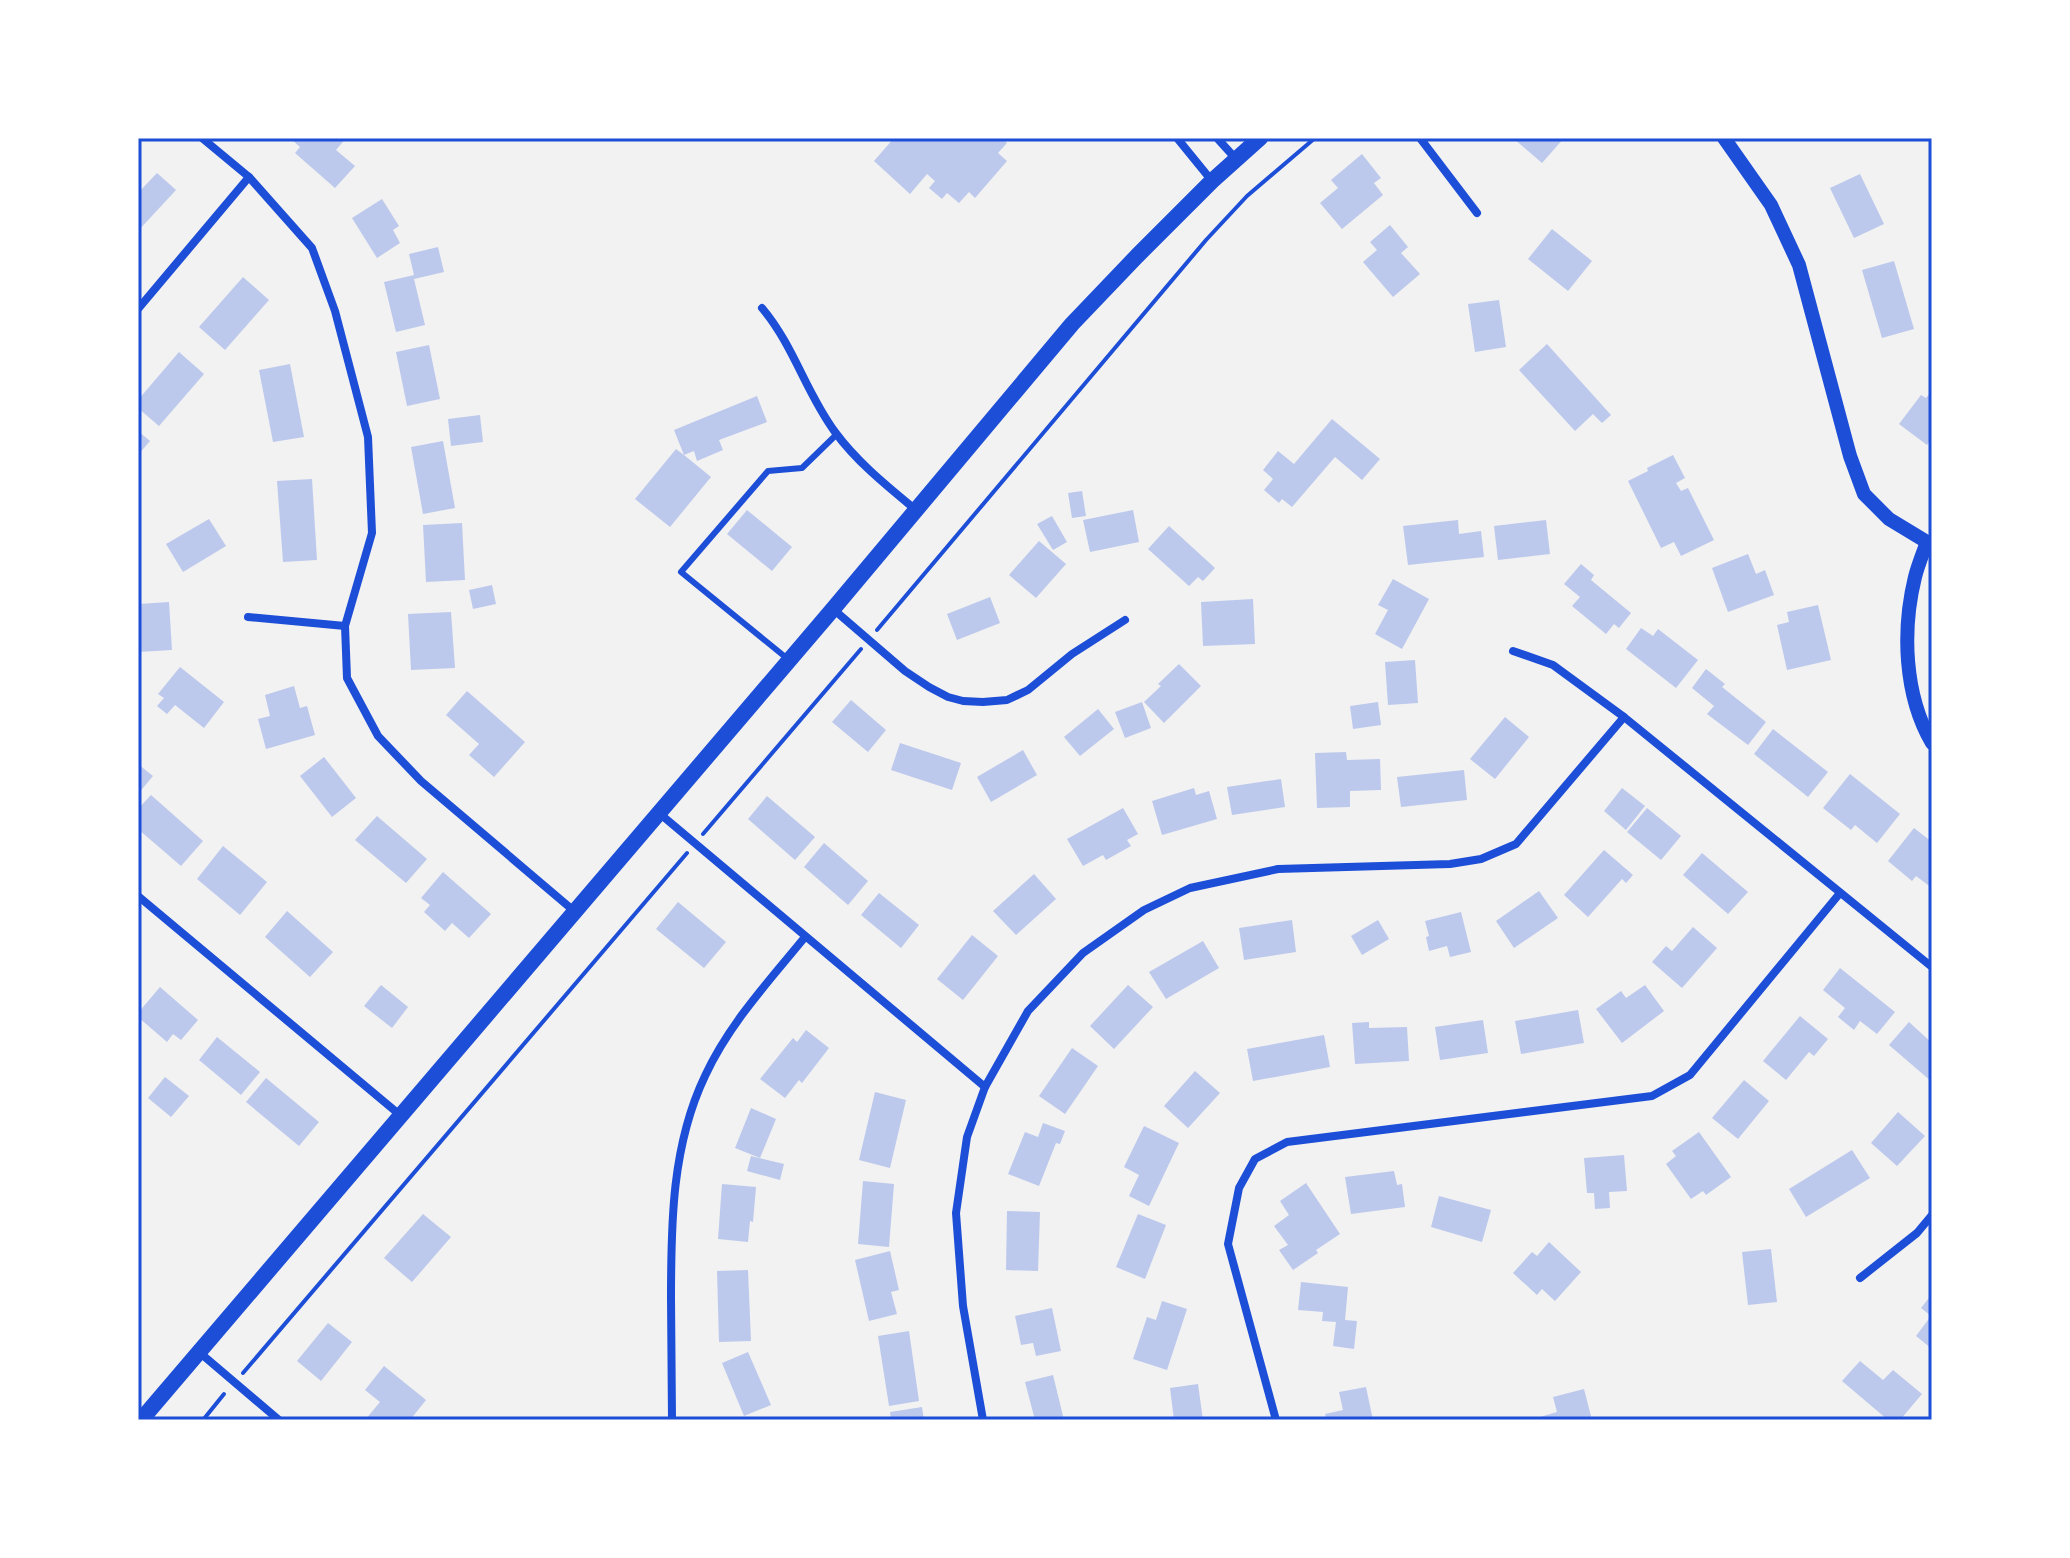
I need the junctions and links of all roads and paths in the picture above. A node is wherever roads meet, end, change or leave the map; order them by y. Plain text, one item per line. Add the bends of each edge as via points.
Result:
1 (202, 138) edge
2 (1177, 138) edge
3 (1217, 138) edge
4 (1260, 138) edge
5 (1315, 138) edge
6 (1420, 138) edge
7 (1724, 138) edge
8 (1237, 159) junction
9 (249, 177) junction
10 (1212, 181) junction
11 (1477, 213) dead end
12 (762, 308) dead end
13 (138, 309) edge
14 (837, 434) junction
15 (917, 510) junction
16 (1930, 538) edge
17 (833, 609) junction
18 (248, 617) dead end
19 (1125, 620) dead end
20 (345, 626) junction
21 (869, 639) junction
22 (1513, 651) dead end
23 (789, 660) junction
24 (1624, 717) junction
25 (1932, 743) edge
26 (658, 813) junction
27 (695, 844) junction
28 (1840, 893) junction
29 (138, 896) edge
30 (574, 911) junction
31 (805, 937) junction
32 (1932, 967) edge
33 (985, 1087) junction
34 (400, 1115) junction
35 (1932, 1215) edge
36 (1860, 1278) dead end
37 (199, 1352) junction
38 (235, 1382) junction
39 (141, 1420) edge
40 (203, 1420) edge
41 (279, 1420) edge
42 (672, 1420) edge
43 (983, 1420) edge
44 (1276, 1420) edge

1 - 9 street
2 - 10 street
3 - 8 street
4 - 8 main road
5 - 21 path via 1247,196 1206,240
6 - 11 street
7 - 16 street via 1771,205 1799,265 1864,494 1889,519
8 - 10 main road
9 - 13 street
9 - 20 street via 312,248 335,311 368,437 372,533
10 - 15 main road via 1072,324
12 - 14 street
14 - 15 street
14 - 23 lane via 802,468 768,471 681,572
15 - 17 main road
16 - 25 street via 1915,578 1906,641 1917,708
17 - 21 street
17 - 23 main road
18 - 20 street
19 - 21 street via 1028,690 998,701 948,697 905,671
20 - 30 street via 347,678 378,736 421,781
21 - 27 path
22 - 24 street via 1553,665
23 - 26 main road
24 - 28 street
24 - 33 street via 1516,844 1481,859 1278,869 1190,888 1144,910 1083,953 1028,1011
26 - 27 street
26 - 30 main road
27 - 31 street
27 - 38 path
28 - 32 street
28 - 44 street via 1690,1075 1652,1096 1287,1142 1255,1159 1239,1188 1228,1244
29 - 34 street
30 - 34 main road
31 - 33 street
31 - 42 street via 723,1042 686,1129 671,1233
33 - 43 street via 967,1137 956,1213 963,1306
34 - 37 main road
35 - 36 street
37 - 38 street
37 - 39 main road
38 - 40 path
38 - 41 street

